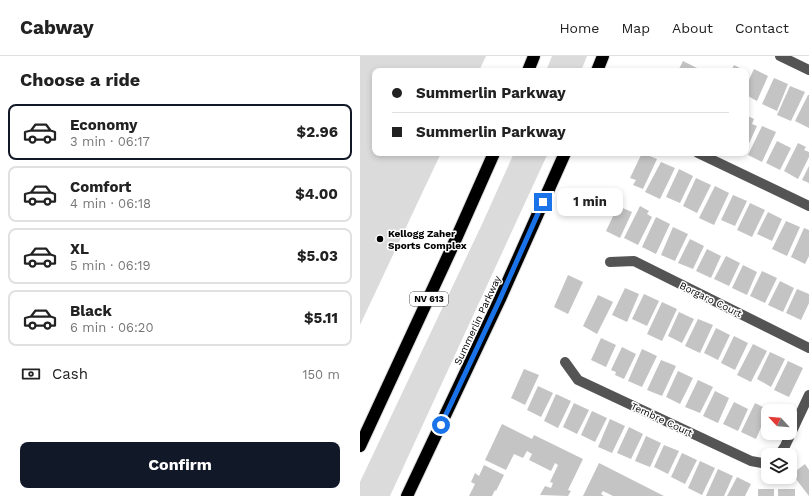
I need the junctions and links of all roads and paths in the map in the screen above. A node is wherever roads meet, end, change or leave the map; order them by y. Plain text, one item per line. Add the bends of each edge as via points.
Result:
1 (534, 56) edge
2 (603, 56) edge
3 (780, 56) edge
4 (529, 68) edge
5 (598, 68) edge
6 (809, 70) edge
7 (493, 156) edge
8 (564, 156) edge
9 (704, 156) edge
10 (809, 206) edge
11 (610, 262) dead end
12 (809, 348) edge
13 (565, 362) dead end
14 (809, 395) edge
15 (360, 446) edge
16 (784, 448) edge
17 (761, 462) edge
18 (407, 496) edge

1 - 4 highway
2 - 5 highway
3 - 6 street
7 - 15 highway, NV 613
8 - 18 highway, Summerlin Parkway via 500,299
9 - 10 street
11 - 12 street, Borgaro Court via 634,261
13 - 17 street, Tembre Court via 578,380 751,461
14 - 16 street

